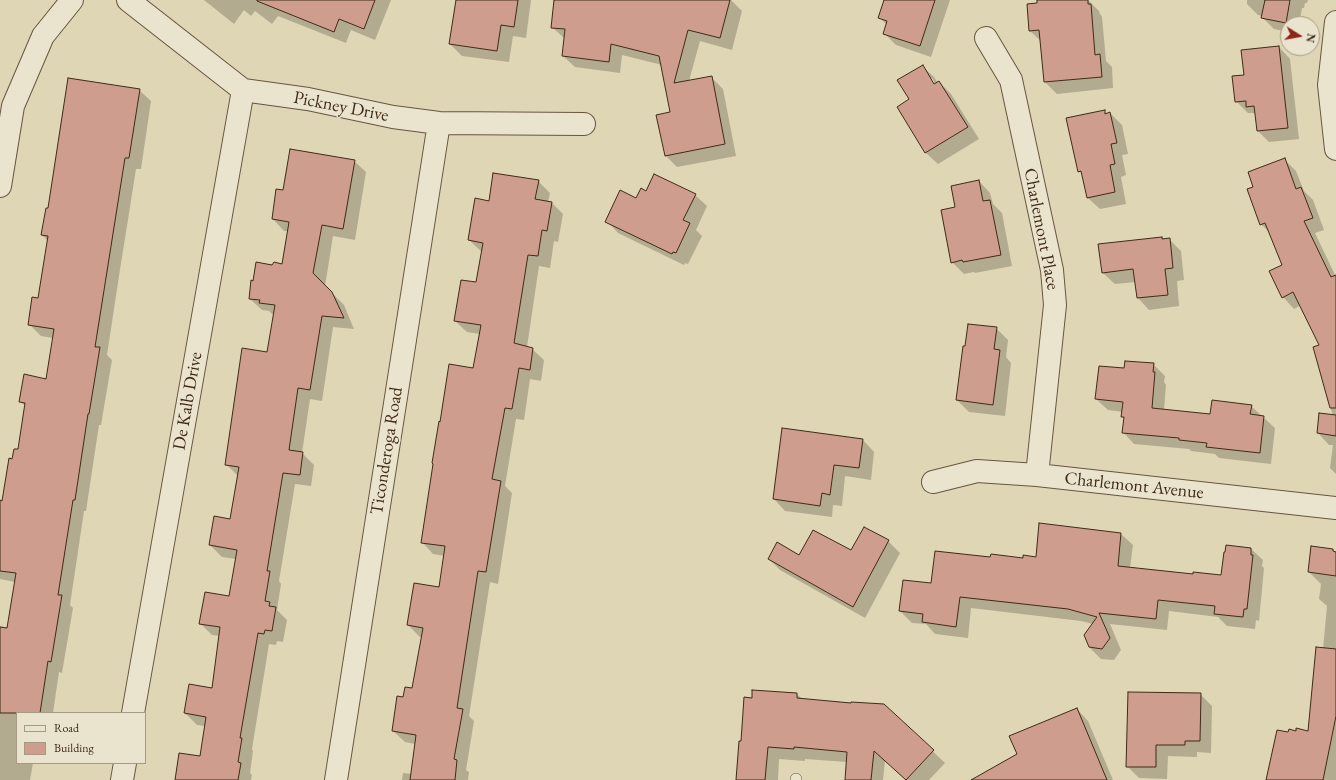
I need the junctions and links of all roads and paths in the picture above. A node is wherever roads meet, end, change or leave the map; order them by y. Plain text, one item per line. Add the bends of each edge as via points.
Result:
1 (72, 0) edge
2 (128, 0) edge
3 (1336, 26) edge
4 (986, 38) dead end
5 (243, 90) junction
6 (439, 123) junction
7 (584, 124) dead end
8 (1336, 149) edge
9 (0, 186) edge
10 (1037, 475) junction
11 (932, 482) dead end
12 (1336, 508) edge
13 (133, 712) edge
14 (125, 764) edge
15 (122, 780) edge
16 (336, 780) edge

1 - 9 street via 43,36 13,106
2 - 5 street
3 - 8 street via 1329,85
4 - 10 street, Charlemont Place via 1011,80 1052,270 1055,305
5 - 6 street, Pickney Drive
5 - 13 street, De Kalb Drive
6 - 7 street, Pickney Drive
6 - 16 street, Ticonderoga Road
10 - 11 street, Charlemont Avenue via 977,471
10 - 12 street, Charlemont Avenue
14 - 15 street

